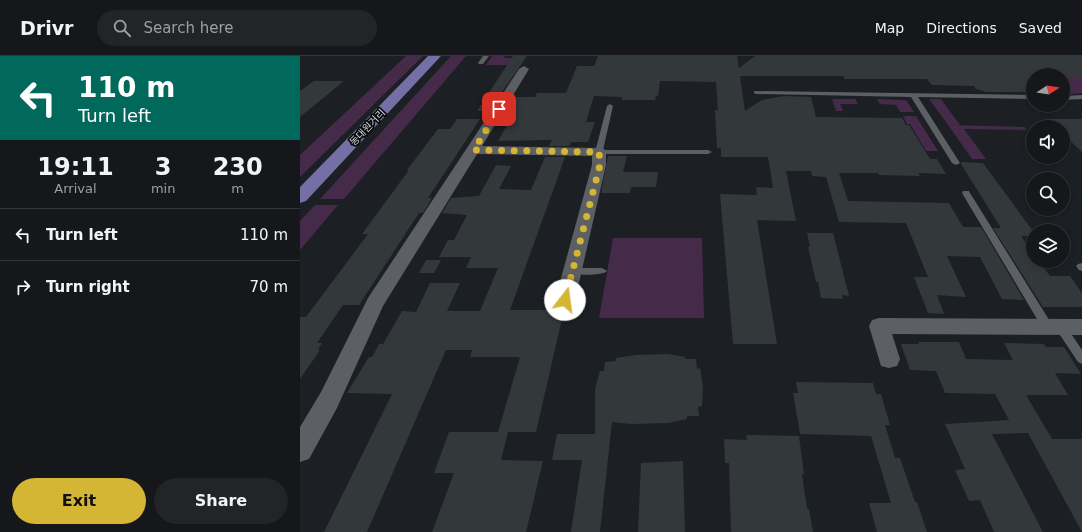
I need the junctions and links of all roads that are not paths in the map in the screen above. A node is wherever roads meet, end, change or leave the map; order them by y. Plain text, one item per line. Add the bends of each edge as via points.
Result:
1 (435, 56) edge
2 (486, 56) edge
3 (481, 63) dead end
4 (524, 68) dead end
5 (756, 92) dead end
6 (914, 96) junction
7 (1026, 97) edge
8 (1082, 97) edge
9 (1070, 98) edge
10 (610, 106) dead end
11 (474, 150) junction
12 (599, 152) junction
13 (708, 152) dead end
14 (956, 162) dead end
15 (966, 193) dead end
16 (300, 197) edge
17 (572, 271) junction
18 (602, 271) dead end
19 (565, 300) dead end
20 (1054, 326) junction
21 (1082, 327) edge
22 (889, 359) dead end
23 (1082, 359) edge
24 (300, 450) edge

1 - 16 main road, 동대원거리
2 - 3 lane
4 - 11 street
5 - 6 lane
6 - 7 lane
6 - 14 lane
8 - 9 lane
10 - 12 lane
11 - 12 street
11 - 24 street via 374,303 329,400
12 - 13 lane
12 - 17 street via 600,165
15 - 20 lane
17 - 18 lane
17 - 19 street
20 - 21 street
20 - 22 street via 879,326
20 - 23 lane

